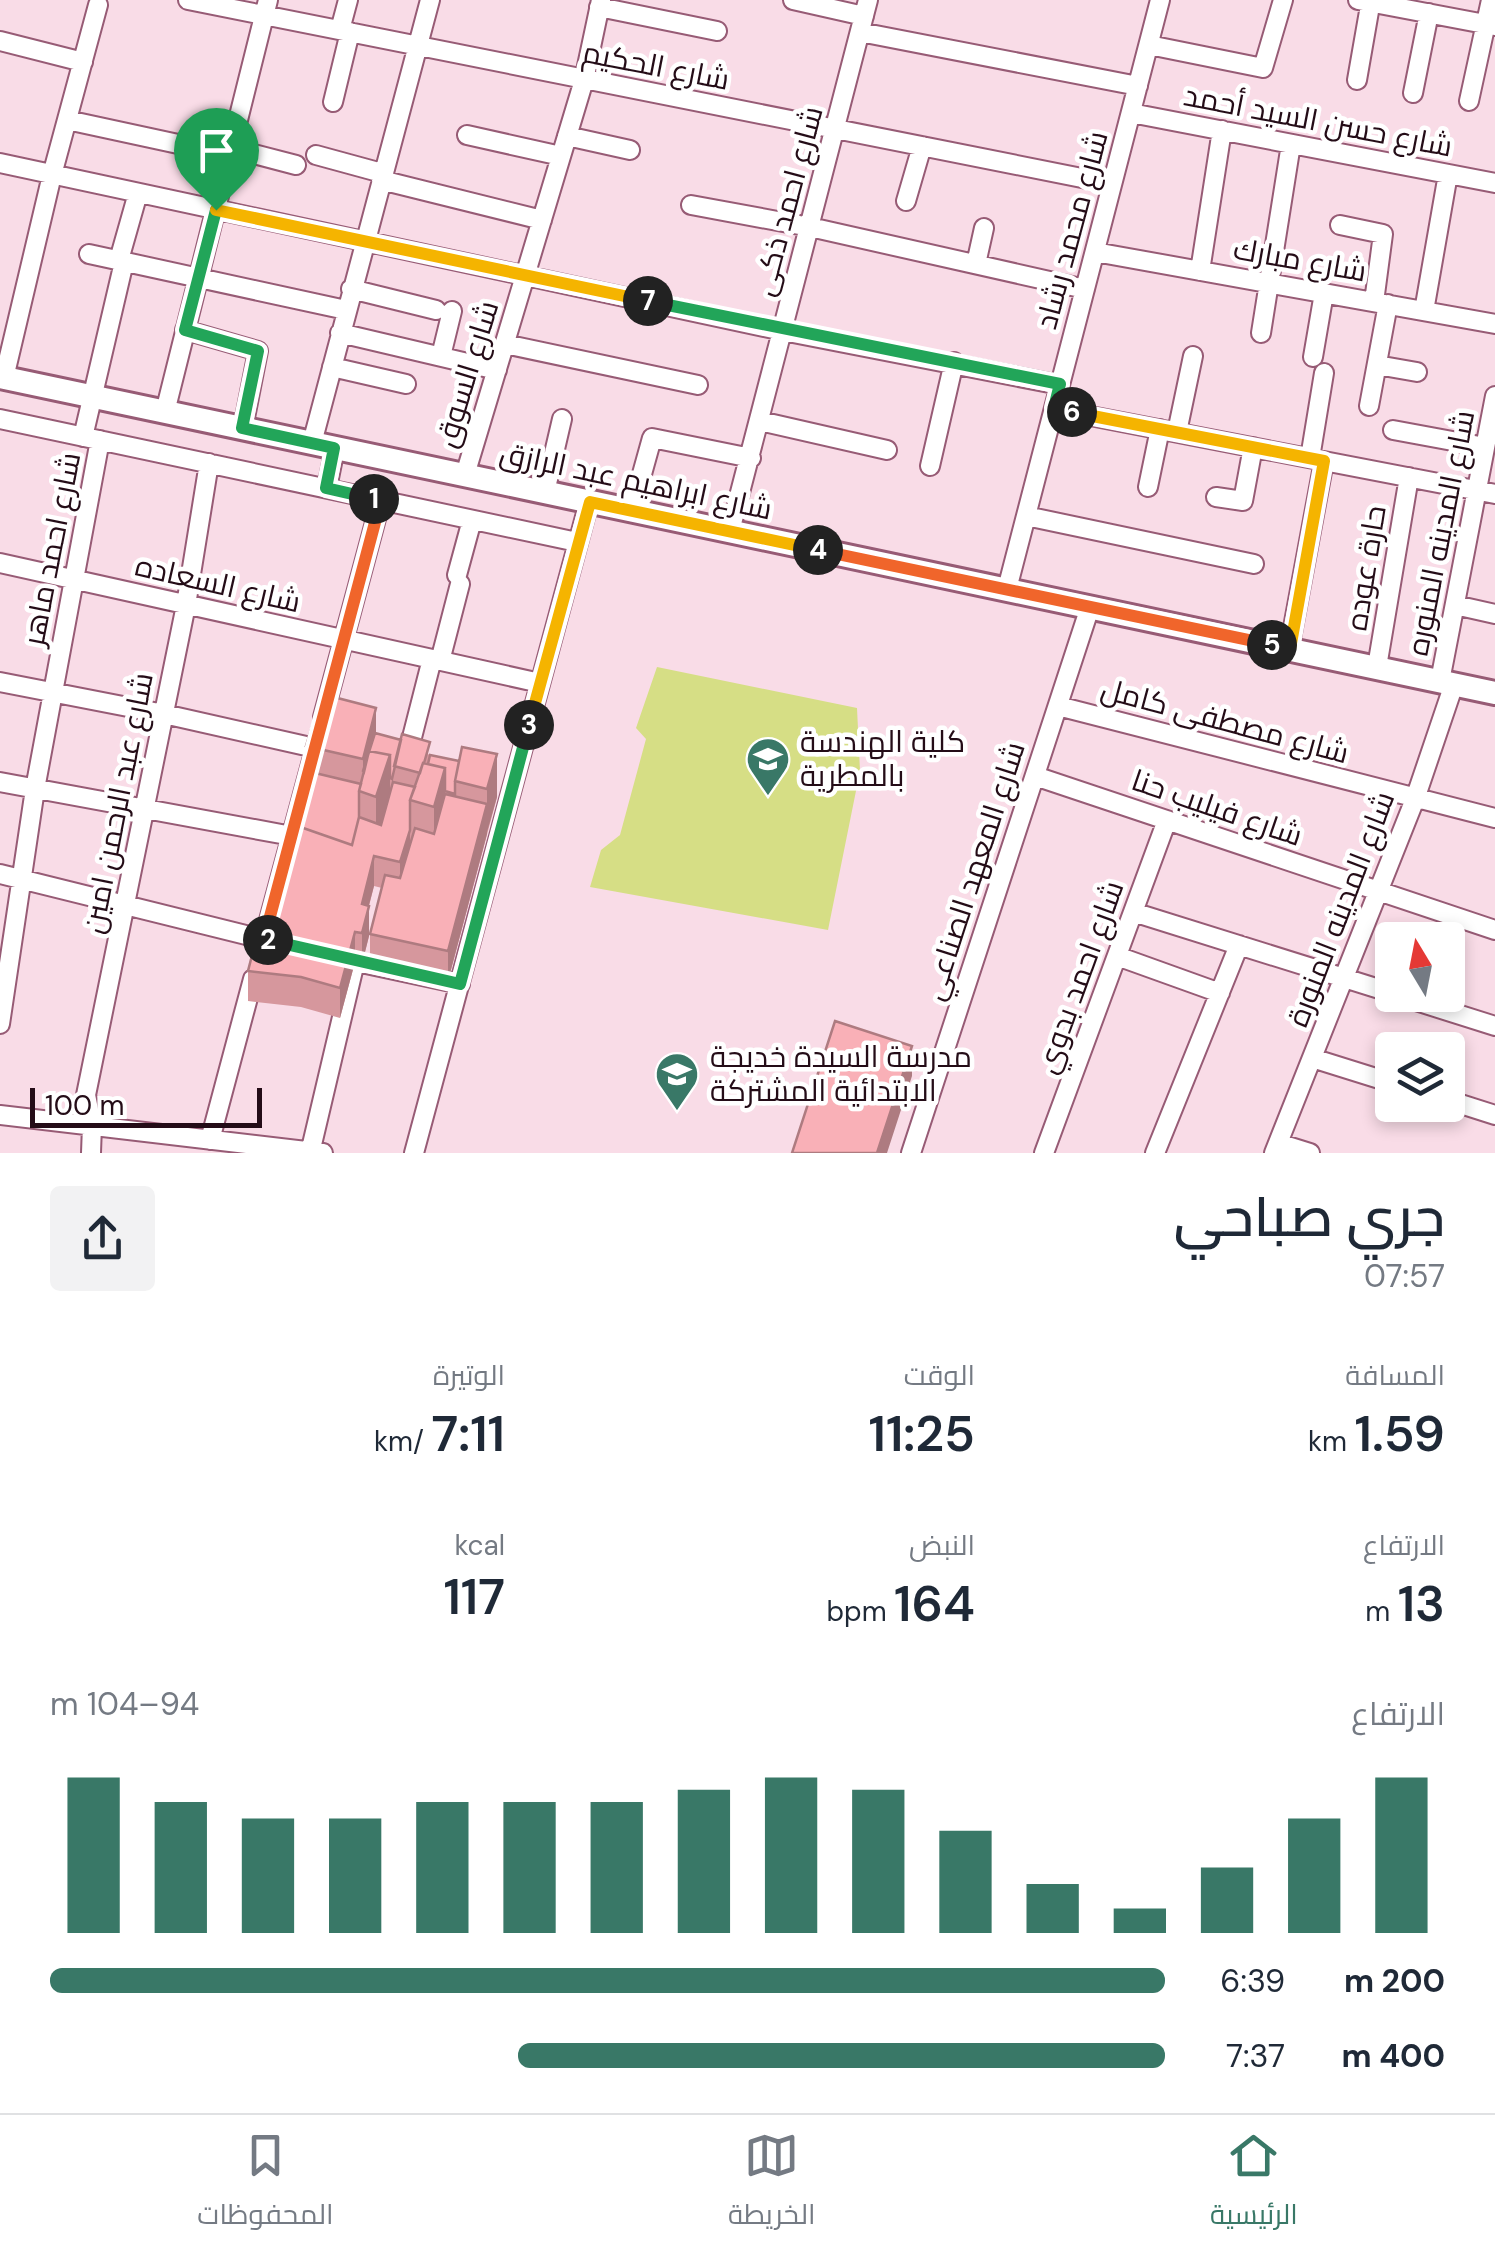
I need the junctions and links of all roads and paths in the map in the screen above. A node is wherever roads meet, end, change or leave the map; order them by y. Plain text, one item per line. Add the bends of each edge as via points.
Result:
1 (188, 0) edge
2 (348, 0) edge
3 (430, 0) edge
4 (794, 0) edge
5 (1160, 0) edge
6 (1283, 0) edge
7 (1490, 0) edge
8 (1366, 1) edge
9 (102, 2) edge
10 (598, 2) edge
11 (266, 8) edge
12 (1429, 13) junction
13 (864, 16) edge
14 (1490, 25) edge
15 (345, 31) junction
16 (717, 31) dead end
17 (0, 41) edge
18 (1148, 45) junction
19 (417, 46) junction
20 (83, 62) junction
21 (584, 80) junction
22 (1357, 80) dead end
23 (1138, 86) junction
24 (1413, 92) dead end
25 (1468, 101) dead end
26 (333, 102) dead end
27 (1131, 113) junction
28 (67, 120) junction
29 (835, 129) junction
30 (1222, 130) junction
31 (467, 135) dead end
32 (567, 136) junction
33 (1291, 144) junction
34 (922, 146) junction
35 (630, 150) dead end
36 (230, 151) junction
37 (316, 155) dead end
38 (561, 156) junction
39 (0, 164) edge
40 (296, 165) dead end
41 (1448, 174) junction
42 (52, 176) junction
43 (382, 176) junction
44 (1495, 183) edge
45 (1112, 184) junction
46 (138, 193) junction
47 (906, 201) dead end
48 (692, 205) dead end
49 (216, 210) junction
50 (542, 220) junction
51 (1340, 226) dead end
52 (810, 227) junction
53 (984, 228) dead end
54 (364, 240) junction
55 (1094, 252) junction
56 (89, 254) dead end
57 (122, 261) junction
58 (976, 264) junction
59 (1200, 270) junction
60 (526, 274) junction
61 (198, 278) junction
62 (1269, 283) junction
63 (352, 289) junction
64 (1085, 289) junction
65 (1324, 293) junction
66 (1381, 303) junction
67 (346, 310) junction
68 (1424, 311) junction
69 (1495, 324) edge
70 (185, 330) junction
71 (783, 330) junction
72 (1261, 332) dead end
73 (340, 333) junction
74 (504, 344) junction
75 (442, 356) junction
76 (1193, 356) dead end
77 (1313, 357) dead end
78 (954, 362) junction
79 (1377, 365) junction
80 (332, 367) junction
81 (496, 370) junction
82 (1417, 372) dead end
83 (1324, 373) dead end
84 (2, 377) edge
85 (406, 384) dead end
86 (1060, 384) junction
87 (698, 385) dead end
88 (92, 396) junction
89 (1495, 396) edge
90 (1369, 406) dead end
91 (1054, 408) junction
92 (165, 412) junction
93 (562, 418) dead end
94 (0, 419) edge
95 (760, 420) junction
96 (242, 428) junction
97 (1168, 430) junction
98 (1393, 430) dead end
99 (92, 438) junction
100 (323, 445) junction
101 (1253, 447) junction
102 (1485, 447) junction
103 (888, 450) dead end
104 (750, 458) junction
105 (1317, 459) junction
106 (209, 463) junction
107 (930, 466) dead end
108 (465, 476) junction
109 (1409, 477) junction
110 (1148, 487) dead end
111 (326, 488) junction
112 (544, 492) junction
113 (1486, 492) edge
114 (1216, 496) dead end
115 (381, 500) junction
116 (590, 502) junction
117 (632, 510) junction
118 (1026, 516) junction
119 (472, 520) junction
120 (730, 531) junction
121 (578, 542) junction
122 (0, 564) edge
123 (1254, 564) dead end
124 (76, 580) junction
125 (1006, 590) junction
126 (186, 605) junction
127 (1455, 605) junction
128 (1090, 607) junction
129 (1495, 614) edge
130 (344, 640) junction
131 (1290, 649) junction
132 (436, 660) junction
133 (1377, 667) junction
134 (0, 682) edge
135 (1447, 682) junction
136 (540, 684) junction
137 (1495, 693) edge
138 (52, 694) junction
139 (1058, 706) junction
140 (164, 714) junction
141 (315, 748) junction
142 (402, 773) edge
143 (1035, 776) junction
144 (0, 782) edge
145 (35, 789) junction
146 (1415, 799) junction
147 (146, 808) junction
148 (1495, 818) edge
149 (1167, 820) junction
150 (292, 836) junction
151 (0, 874) edge
152 (22, 878) junction
153 (1378, 892) junction
154 (126, 905) junction
155 (1133, 912) junction
156 (1495, 930) edge
157 (264, 939) junction
158 (1239, 945) junction
159 (1117, 956) junction
160 (354, 962) junction
161 (1344, 978) junction
162 (460, 984) junction
163 (1375, 988) edge
164 (1220, 993) junction
165 (1451, 1012) edge
166 (0, 1024) edge
167 (1495, 1026) edge
168 (1312, 1058) junction
169 (1375, 1078) edge
170 (1465, 1106) edge
171 (0, 1114) edge
172 (1495, 1116) edge
173 (92, 1125) junction
174 (210, 1140) junction
175 (1276, 1148) edge
176 (314, 1152) edge
177 (91, 1153) edge
178 (414, 1153) edge
179 (911, 1153) edge
180 (1044, 1153) edge
181 (1154, 1153) edge
182 (1310, 1153) edge

1 - 11 street, شارع الحكيم
2 - 15 street
3 - 19 street
4 - 13 street
5 - 18 street, شارع محمد رشاد
6 - 18 street via 1264,68
7 - 14 street
8 - 12 street
8 - 22 street
9 - 20 street
10 - 16 street
10 - 21 street, شارع السوق
11 - 15 street, شارع الحكيم
11 - 36 street
12 - 14 street
12 - 24 street
13 - 23 street
13 - 29 street, شارع احمد ذكى
14 - 25 street
15 - 19 street, شارع الحكيم
15 - 26 street
17 - 20 street
18 - 23 street, شارع محمد رشاد
19 - 21 street, شارع الحكيم
19 - 43 street
20 - 28 street
21 - 29 street, شارع الحكيم
21 - 32 street, شارع السوق
23 - 27 street, شارع محمد رشاد
27 - 30 street, شارع حسن السيد أحمد
27 - 45 street, شارع محمد رشاد
28 - 36 street
28 - 42 street
29 - 34 street, شارع الحكيم
29 - 52 street, شارع احمد ذكى
30 - 33 street, شارع حسن السيد أحمد
30 - 59 street
31 - 38 street
32 - 35 street
32 - 38 street, شارع السوق
33 - 41 street, شارع حسن السيد أحمد
33 - 62 street
34 - 45 street, شارع الحكيم
34 - 47 street
36 - 40 street
36 - 49 street
37 - 43 street
38 - 50 street, شارع السوق
39 - 42 street
41 - 44 street, شارع حسن السيد أحمد
41 - 68 street
42 - 46 street
42 - 84 street
43 - 50 street
43 - 54 street
45 - 55 street, شارع محمد رشاد
46 - 49 street
46 - 57 street, شارع احمد ماهر
48 - 52 street
49 - 54 street
49 - 61 street
50 - 60 street, شارع السوق
51 - 66 street via 1383,234
52 - 58 street
52 - 71 street, شارع احمد ذكى
53 - 58 street
54 - 60 street
54 - 63 street
55 - 59 street, شارع مبارك
55 - 64 street, شارع محمد رشاد
56 - 57 street
57 - 61 street
57 - 88 street, شارع احمد ماهر
58 - 64 street
59 - 62 street, شارع مبارك
60 - 71 street
60 - 74 street, شارع السوق
61 - 67 street
61 - 70 street
62 - 65 street, شارع مبارك
62 - 72 street
63 - 67 street
63 - 75 street via 444,310
64 - 86 street, شارع محمد رشاد
65 - 66 street, شارع مبارك
65 - 77 street
66 - 68 street, شارع مبارك
66 - 79 street
67 - 73 street
68 - 69 street, شارع مبارك
70 - 92 street
70 - 96 street via 258,351
71 - 78 street
71 - 95 street, شارع احمد ذكى
73 - 75 street
73 - 80 street
74 - 81 street, شارع السوق
74 - 87 street
75 - 81 street
76 - 97 street
78 - 86 street
78 - 107 street
79 - 82 street
79 - 90 street
80 - 85 street
80 - 100 street
81 - 108 street, شارع السوق
83 - 105 street
84 - 88 main road, شارع ابراهيم عبد الرازق
86 - 91 street, شارع محمد رشاد
88 - 92 main road, شارع ابراهيم عبد الرازق
88 - 99 street, شارع احمد ماهر
89 - 102 street, شارع المدينه المنوره
91 - 97 street
91 - 118 street, شارع محمد رشاد
92 - 96 main road, شارع ابراهيم عبد الرازق
93 - 112 street
94 - 99 street
95 - 103 street
95 - 104 street, شارع احمد ذكى
96 - 100 main road, شارع ابراهيم عبد الرازق
97 - 101 street
97 - 110 street
98 - 102 street
99 - 106 street
99 - 124 street, شارع احمد ماهر
100 - 108 main road, شارع ابراهيم عبد الرازق
100 - 111 street
101 - 105 street
101 - 114 street via 1244,502
102 - 113 street, شارع المدينه المنوره
104 - 117 street via 652,438
104 - 120 street, شارع احمد ذكى
105 - 109 street
105 - 131 street
106 - 111 street
106 - 126 street, شارع عبد الرحمن امين
108 - 112 main road, شارع ابراهيم عبد الرازق
109 - 113 street
109 - 133 street, حارة عوده
111 - 115 street
112 - 116 main road, شارع ابراهيم عبد الرازق
113 - 127 street, شارع المدينه المنوره
115 - 119 street
115 - 130 street
116 - 117 main road, شارع ابراهيم عبد الرازق
116 - 121 street
117 - 120 main road, شارع ابراهيم عبد الرازق
118 - 123 street
118 - 125 street, شارع محمد رشاد
119 - 121 street
119 - 132 street
120 - 125 main road, شارع ابراهيم عبد الرازق
121 - 136 street
122 - 124 street, شارع السعاده
124 - 126 street, شارع السعاده
124 - 138 street, شارع احمد ماهر
125 - 128 main road, شارع ابراهيم عبد الرازق
126 - 130 street, شارع السعاده
126 - 140 street, شارع عبد الرحمن امين
127 - 129 street
127 - 135 street, شارع المدينه المنوره
128 - 131 main road, شارع ابراهيم عبد الرازق
128 - 139 street, شارع المعهد الصناعي
130 - 132 street, شارع السعاده
130 - 141 street
131 - 133 main road, شارع ابراهيم عبد الرازق
132 - 136 street, شارع السعاده
132 - 142 street
133 - 135 main road, شارع ابراهيم عبد الرازق
134 - 138 street
135 - 137 main road, شارع ابراهيم عبد الرازق
135 - 146 street, شارع المدينه المنورة
136 - 162 street via 490,834
138 - 140 street
138 - 145 street, شارع احمد ماهر
139 - 143 street, شارع المعهد الصناعي
139 - 146 street, شارع مصطفى كامل
140 - 141 street
140 - 147 street, شارع عبد الرحمن امين
141 - 150 street via 311,792
143 - 149 street, شارع فيليب حنا
143 - 179 street, شارع المعهد الصناعي
144 - 145 street
145 - 147 street
145 - 152 street, شارع احمد ماهر
146 - 148 street, شارع مصطفى كامل
146 - 153 street, شارع المدينه المنورة
147 - 150 street
147 - 154 street, شارع عبد الرحمن امين
149 - 153 street, شارع فيليب حنا
149 - 155 street, شارع احمد بدوي
150 - 157 street
151 - 152 street
152 - 154 street
152 - 166 street, شارع احمد ماهر
153 - 156 street, شارع فيليب حنا
153 - 161 street, شارع المدينه المنورة
154 - 157 street
154 - 173 street, شارع عبد الرحمن امين via 86,1095
155 - 158 street
155 - 159 street, شارع احمد بدوي
157 - 160 street
157 - 174 street
158 - 161 street
158 - 164 street
159 - 164 street
159 - 180 street, شارع احمد بدوي
160 - 162 street
160 - 176 street
161 - 163 street
161 - 168 street, شارع المدينه المنورة
162 - 178 street
164 - 181 street
165 - 167 street
168 - 169 street
168 - 175 street, شارع المدينه المنورة
170 - 172 street
171 - 173 street
173 - 174 street
173 - 177 street, شارع عبد الرحمن امين
174 - 176 street
175 - 182 street

